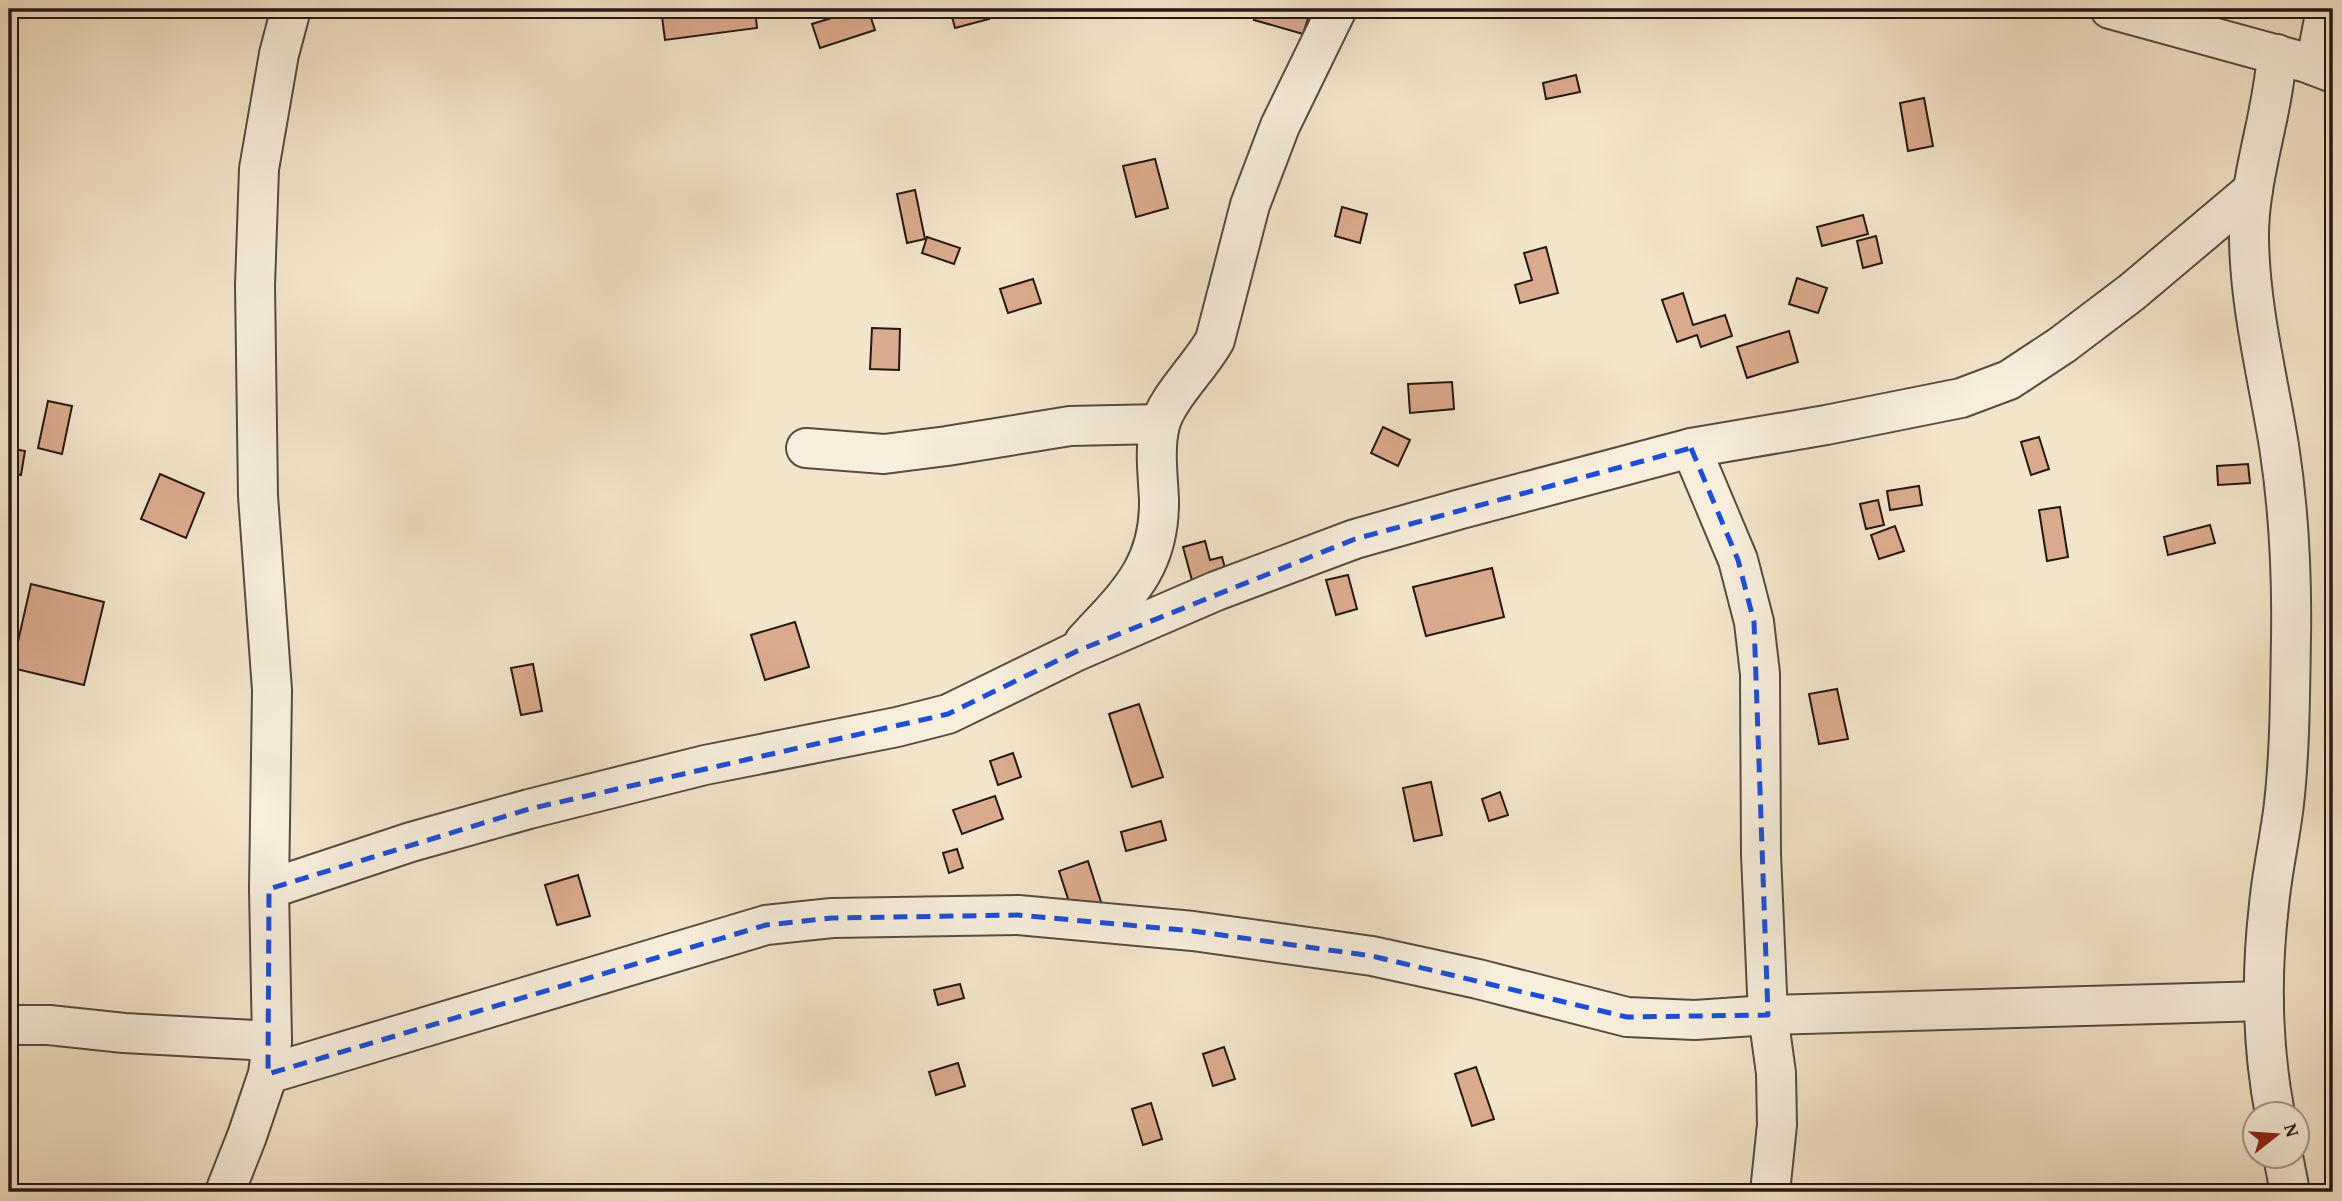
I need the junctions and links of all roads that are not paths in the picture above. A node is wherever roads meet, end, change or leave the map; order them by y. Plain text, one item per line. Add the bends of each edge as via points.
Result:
1 (291, 9) edge
2 (1337, 9) edge
3 (2110, 9) edge
4 (2326, 9) edge
5 (2277, 54) junction
6 (2324, 70) edge
7 (2253, 190) junction
8 (1160, 424) junction
9 (806, 448) dead end
10 (1691, 449) junction
11 (1076, 651) junction
12 (269, 889) junction
13 (2264, 1001) junction
14 (1768, 1015) junction
15 (9, 1025) edge
16 (270, 1057) junction
17 (2273, 1100) edge
18 (2286, 1170) edge
19 (225, 1192) edge
20 (1770, 1192) edge
21 (2290, 1192) edge

1 - 12 street via 260,169 255,285 258,496 272,690
2 - 8 street via 1280,126 1250,205 1214,340
3 - 5 street
4 - 6 street
5 - 6 street
5 - 7 street
7 - 10 street via 2132,292 2009,380 1961,398
7 - 13 street via 2252,278 2284,477 2292,558 2288,755 2269,905
8 - 9 street via 1070,426 884,454
8 - 11 street via 1158,525 1153,550 1135,586
10 - 11 street via 1354,539
10 - 14 street via 1738,560 1755,622
11 - 12 street via 948,714 542,805
12 - 16 street
13 - 14 street
13 - 17 street
14 - 16 street via 1695,1020 1627,1017 1372,956 1193,931 1018,915 832,918 766,925
14 - 20 street via 1777,1125
15 - 16 street via 124,1033
16 - 19 street
18 - 21 street

